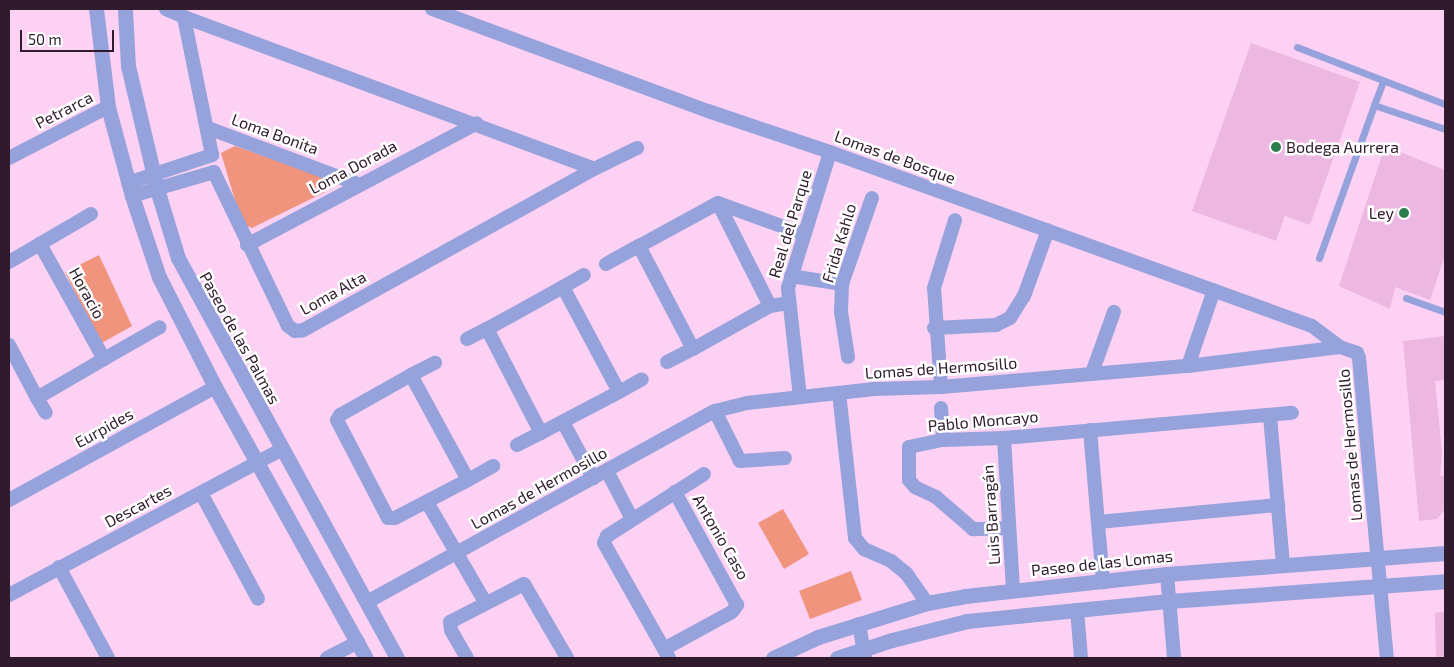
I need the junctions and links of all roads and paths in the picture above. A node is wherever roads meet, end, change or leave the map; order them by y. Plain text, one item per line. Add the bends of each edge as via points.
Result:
1 (96, 9) edge
2 (125, 9) edge
3 (166, 9) edge
4 (432, 9) edge
5 (184, 17) junction
6 (1297, 47) dead end
7 (1383, 82) junction
8 (1445, 104) edge
9 (1374, 105) junction
10 (108, 107) junction
11 (476, 123) junction
12 (208, 128) junction
13 (1445, 129) edge
14 (637, 148) dead end
15 (830, 152) junction
16 (9, 158) edge
17 (594, 169) junction
18 (156, 182) junction
19 (358, 184) junction
20 (130, 189) junction
21 (872, 198) dead end
22 (718, 203) junction
23 (91, 214) dead end
24 (955, 220) dead end
25 (1048, 230) junction
26 (803, 234) junction
27 (40, 244) junction
28 (247, 245) junction
29 (639, 246) junction
30 (1319, 258) dead end
31 (9, 262) edge
32 (606, 264) dead end
33 (584, 275) dead end
34 (791, 276) junction
35 (842, 284) junction
36 (563, 287) junction
37 (1214, 290) junction
38 (1406, 298) dead end
39 (788, 304) junction
40 (770, 306) junction
41 (1114, 312) dead end
42 (1445, 312) edge
43 (160, 327) dead end
44 (934, 328) junction
45 (487, 329) junction
46 (467, 339) dead end
47 (9, 345) edge
48 (1340, 347) junction
49 (693, 349) junction
50 (848, 358) dead end
51 (104, 359) junction
52 (667, 362) dead end
53 (435, 363) dead end
54 (1188, 366) junction
55 (1092, 373) junction
56 (411, 375) junction
57 (642, 379) dead end
58 (215, 387) junction
59 (941, 387) junction
60 (619, 392) junction
61 (839, 393) junction
62 (800, 397) junction
63 (37, 398) junction
64 (941, 408) dead end
65 (715, 411) junction
66 (46, 413) dead end
67 (1292, 413) dead end
68 (1270, 416) junction
69 (563, 422) junction
70 (1090, 430) junction
71 (541, 433) junction
72 (1004, 438) junction
73 (943, 440) junction
74 (517, 445) dead end
75 (282, 449) junction
76 (785, 458) dead end
77 (259, 462) junction
78 (494, 466) dead end
79 (607, 471) junction
80 (704, 474) dead end
81 (593, 478) junction
82 (468, 480) junction
83 (675, 492) junction
84 (201, 493) junction
85 (9, 500) edge
86 (427, 502) junction
87 (1278, 505) junction
88 (632, 519) junction
89 (1098, 522) junction
90 (1009, 528) junction
91 (1445, 553) edge
92 (458, 554) junction
93 (1378, 559) junction
94 (1283, 565) junction
95 (59, 567) junction
96 (1167, 574) junction
97 (1445, 581) edge
98 (1103, 582) junction
99 (1380, 586) junction
100 (1013, 590) junction
101 (9, 595) edge
102 (258, 599) dead end
103 (1169, 601) junction
104 (367, 602) junction
105 (485, 602) junction
106 (927, 603) junction
107 (1077, 610) junction
108 (860, 624) junction
109 (358, 642) junction
110 (864, 653) edge
111 (667, 654) edge
112 (108, 658) edge
113 (327, 658) edge
114 (366, 658) edge
115 (397, 658) edge
116 (468, 658) edge
117 (567, 658) edge
118 (773, 658) edge
119 (837, 658) edge
120 (1081, 658) edge
121 (1174, 658) edge
122 (1387, 658) edge

1 - 10 street
2 - 18 street, Paseo de las Palmas via 128,66
3 - 5 street
4 - 15 street, Lomas de Bosque via 708,112
5 - 11 street
5 - 12 street, Loma Alta
6 - 7 lane
7 - 8 lane
7 - 9 lane
9 - 13 lane
9 - 30 lane
10 - 16 street, Petrarca
10 - 20 street
11 - 17 street
11 - 19 street, Loma Dorada
12 - 18 street, Loma Alta via 212,150 209,158
12 - 19 street, Loma Bonita
14 - 17 street, Loma Alta
15 - 25 street, Lomas de Bosque
15 - 26 street, Real del Parque
17 - 28 street, Loma Alta via 303,330 294,331 288,326
18 - 20 street, Loma Alta
18 - 28 street, Loma Alta via 214,172
18 - 75 street, Paseo de las Palmas via 168,230 190,284
19 - 28 street, Loma Dorada
20 - 58 street via 159,277
21 - 35 street, Frida Kahlo
22 - 26 street
22 - 29 street
22 - 40 street
23 - 27 street
24 - 44 street via 934,288
25 - 37 street, Lomas de Bosque
25 - 44 street via 1024,296 1010,318 996,325
26 - 34 street, Real del Parque
27 - 31 street
27 - 51 street, Horacio
29 - 32 street
29 - 49 street
33 - 36 street
34 - 35 street
34 - 39 street, Real del Parque
35 - 50 street, Frida Kahlo via 841,312
36 - 45 street
36 - 60 street
37 - 48 street, Lomas de Bosque via 1312,326
37 - 54 street
38 - 42 lane
39 - 40 street
39 - 62 street, Real del Parque
40 - 49 street
41 - 55 street
43 - 51 street
44 - 59 street
45 - 46 street
45 - 71 street
47 - 63 street
48 - 54 street, Lomas de Hermosillo
48 - 93 street, Lomas de Hermosillo via 1357,353 1359,358
49 - 52 street
51 - 63 street
53 - 56 street
54 - 55 street, Lomas de Hermosillo
55 - 59 street, Lomas de Hermosillo
56 - 82 street
56 - 86 street via 340,415 337,420 388,518 395,518
57 - 60 street
58 - 77 street
58 - 85 street, Eurpides
59 - 61 street, Lomas de Hermosillo
60 - 69 street
61 - 62 street, Lomas de Hermosillo
61 - 106 street via 855,538 864,549 891,561 906,573
62 - 65 street, Lomas de Hermosillo via 747,403
63 - 66 street
64 - 73 street
65 - 76 street via 740,462
65 - 79 street, Lomas de Hermosillo
67 - 68 street, Pablo Moncayo
68 - 70 street, Pablo Moncayo
68 - 87 street
69 - 71 street
69 - 81 street
70 - 72 street, Pablo Moncayo
70 - 89 street
71 - 74 street
72 - 73 street, Pablo Moncayo
72 - 90 street, Luis Barragán
73 - 90 street, Pablo Moncayo via 909,447 912,484 936,497 973,529
75 - 77 street, Descartes
75 - 104 street, Paseo de las Palmas
77 - 84 street, Descartes
77 - 109 street
78 - 82 street
79 - 81 street, Lomas de Hermosillo
79 - 88 street
80 - 83 street, Antonio Caso
81 - 92 street, Lomas de Hermosillo
82 - 86 street
83 - 88 street, Antonio Caso
83 - 111 street, Antonio Caso via 737,605 732,612
84 - 95 street, Descartes
84 - 102 street
86 - 92 street
87 - 89 street
87 - 94 street
88 - 111 street, Antonio Caso via 608,536 604,543
89 - 98 street
90 - 100 street, Luis Barragán
91 - 93 street, Paseo de las Lomas
92 - 104 street, Lomas de Hermosillo
92 - 105 street
93 - 94 street, Paseo de las Lomas
93 - 99 street
94 - 96 street, Paseo de las Lomas
95 - 101 street, Descartes
95 - 112 street
96 - 98 street, Paseo de las Lomas
96 - 103 street
97 - 99 street
98 - 100 street, Paseo de las Lomas
99 - 103 street
99 - 122 street
100 - 106 street, Paseo de las Lomas
103 - 107 street
103 - 121 street
104 - 115 street, Paseo de las Palmas
105 - 116 street via 450,622 451,630
105 - 117 street via 524,584
106 - 108 street, Paseo de las Lomas
107 - 110 street via 967,621
107 - 120 street
108 - 110 street
108 - 118 street, Paseo de las Lomas via 818,637
109 - 113 street
109 - 114 street
110 - 119 street

